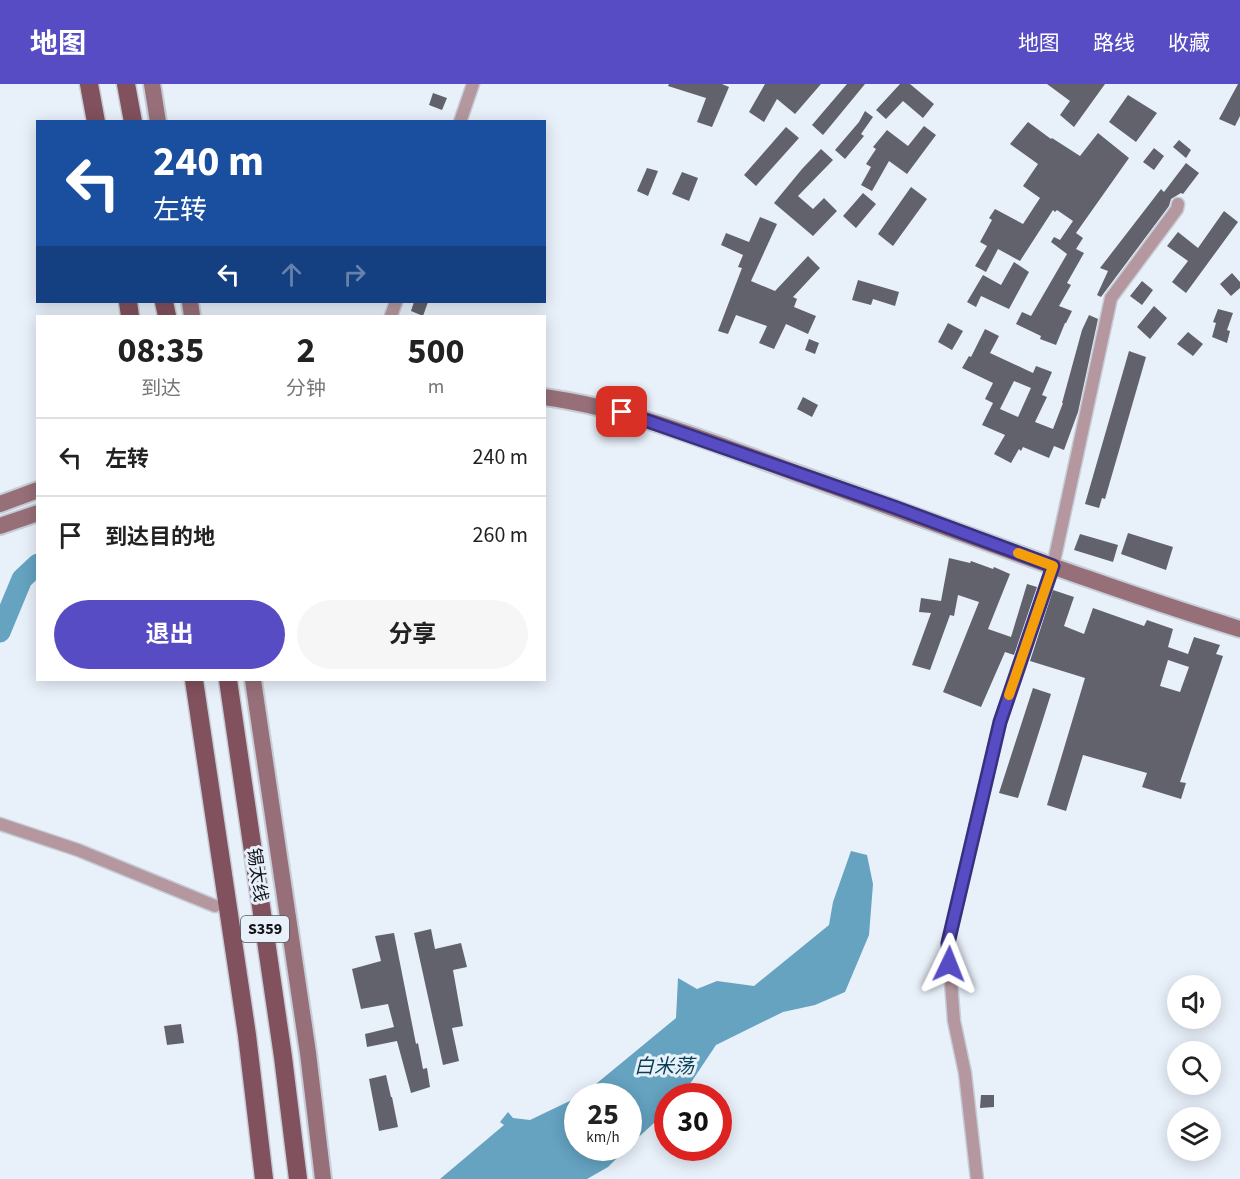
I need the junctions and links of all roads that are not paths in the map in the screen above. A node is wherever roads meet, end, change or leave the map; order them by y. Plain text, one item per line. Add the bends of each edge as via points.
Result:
1 (89, 84) edge
2 (126, 84) edge
3 (152, 84) edge
4 (473, 84) edge
5 (96, 120) edge
6 (133, 120) edge
7 (159, 120) edge
8 (461, 120) edge
9 (1178, 204) dead end
10 (546, 397) edge
11 (36, 491) edge
12 (0, 504) edge
13 (36, 514) edge
14 (0, 526) edge
15 (1053, 566) junction
16 (1240, 629) edge
17 (195, 681) edge
18 (228, 681) edge
19 (253, 681) edge
20 (0, 824) edge
21 (215, 906) dead end
22 (264, 1179) edge
23 (298, 1179) edge
24 (324, 1179) edge
25 (977, 1179) edge

1 - 5 main road
2 - 6 main road
3 - 7 street
4 - 8 street
9 - 15 street via 1111,298
10 - 15 street via 622,412
11 - 12 street
13 - 14 street
15 - 16 street
15 - 25 street via 1000,722 948,943 954,1021 965,1073
17 - 22 main road, 锡太线 / S359
18 - 23 main road, 锡太线 / S359
19 - 24 street
20 - 21 street via 78,850

